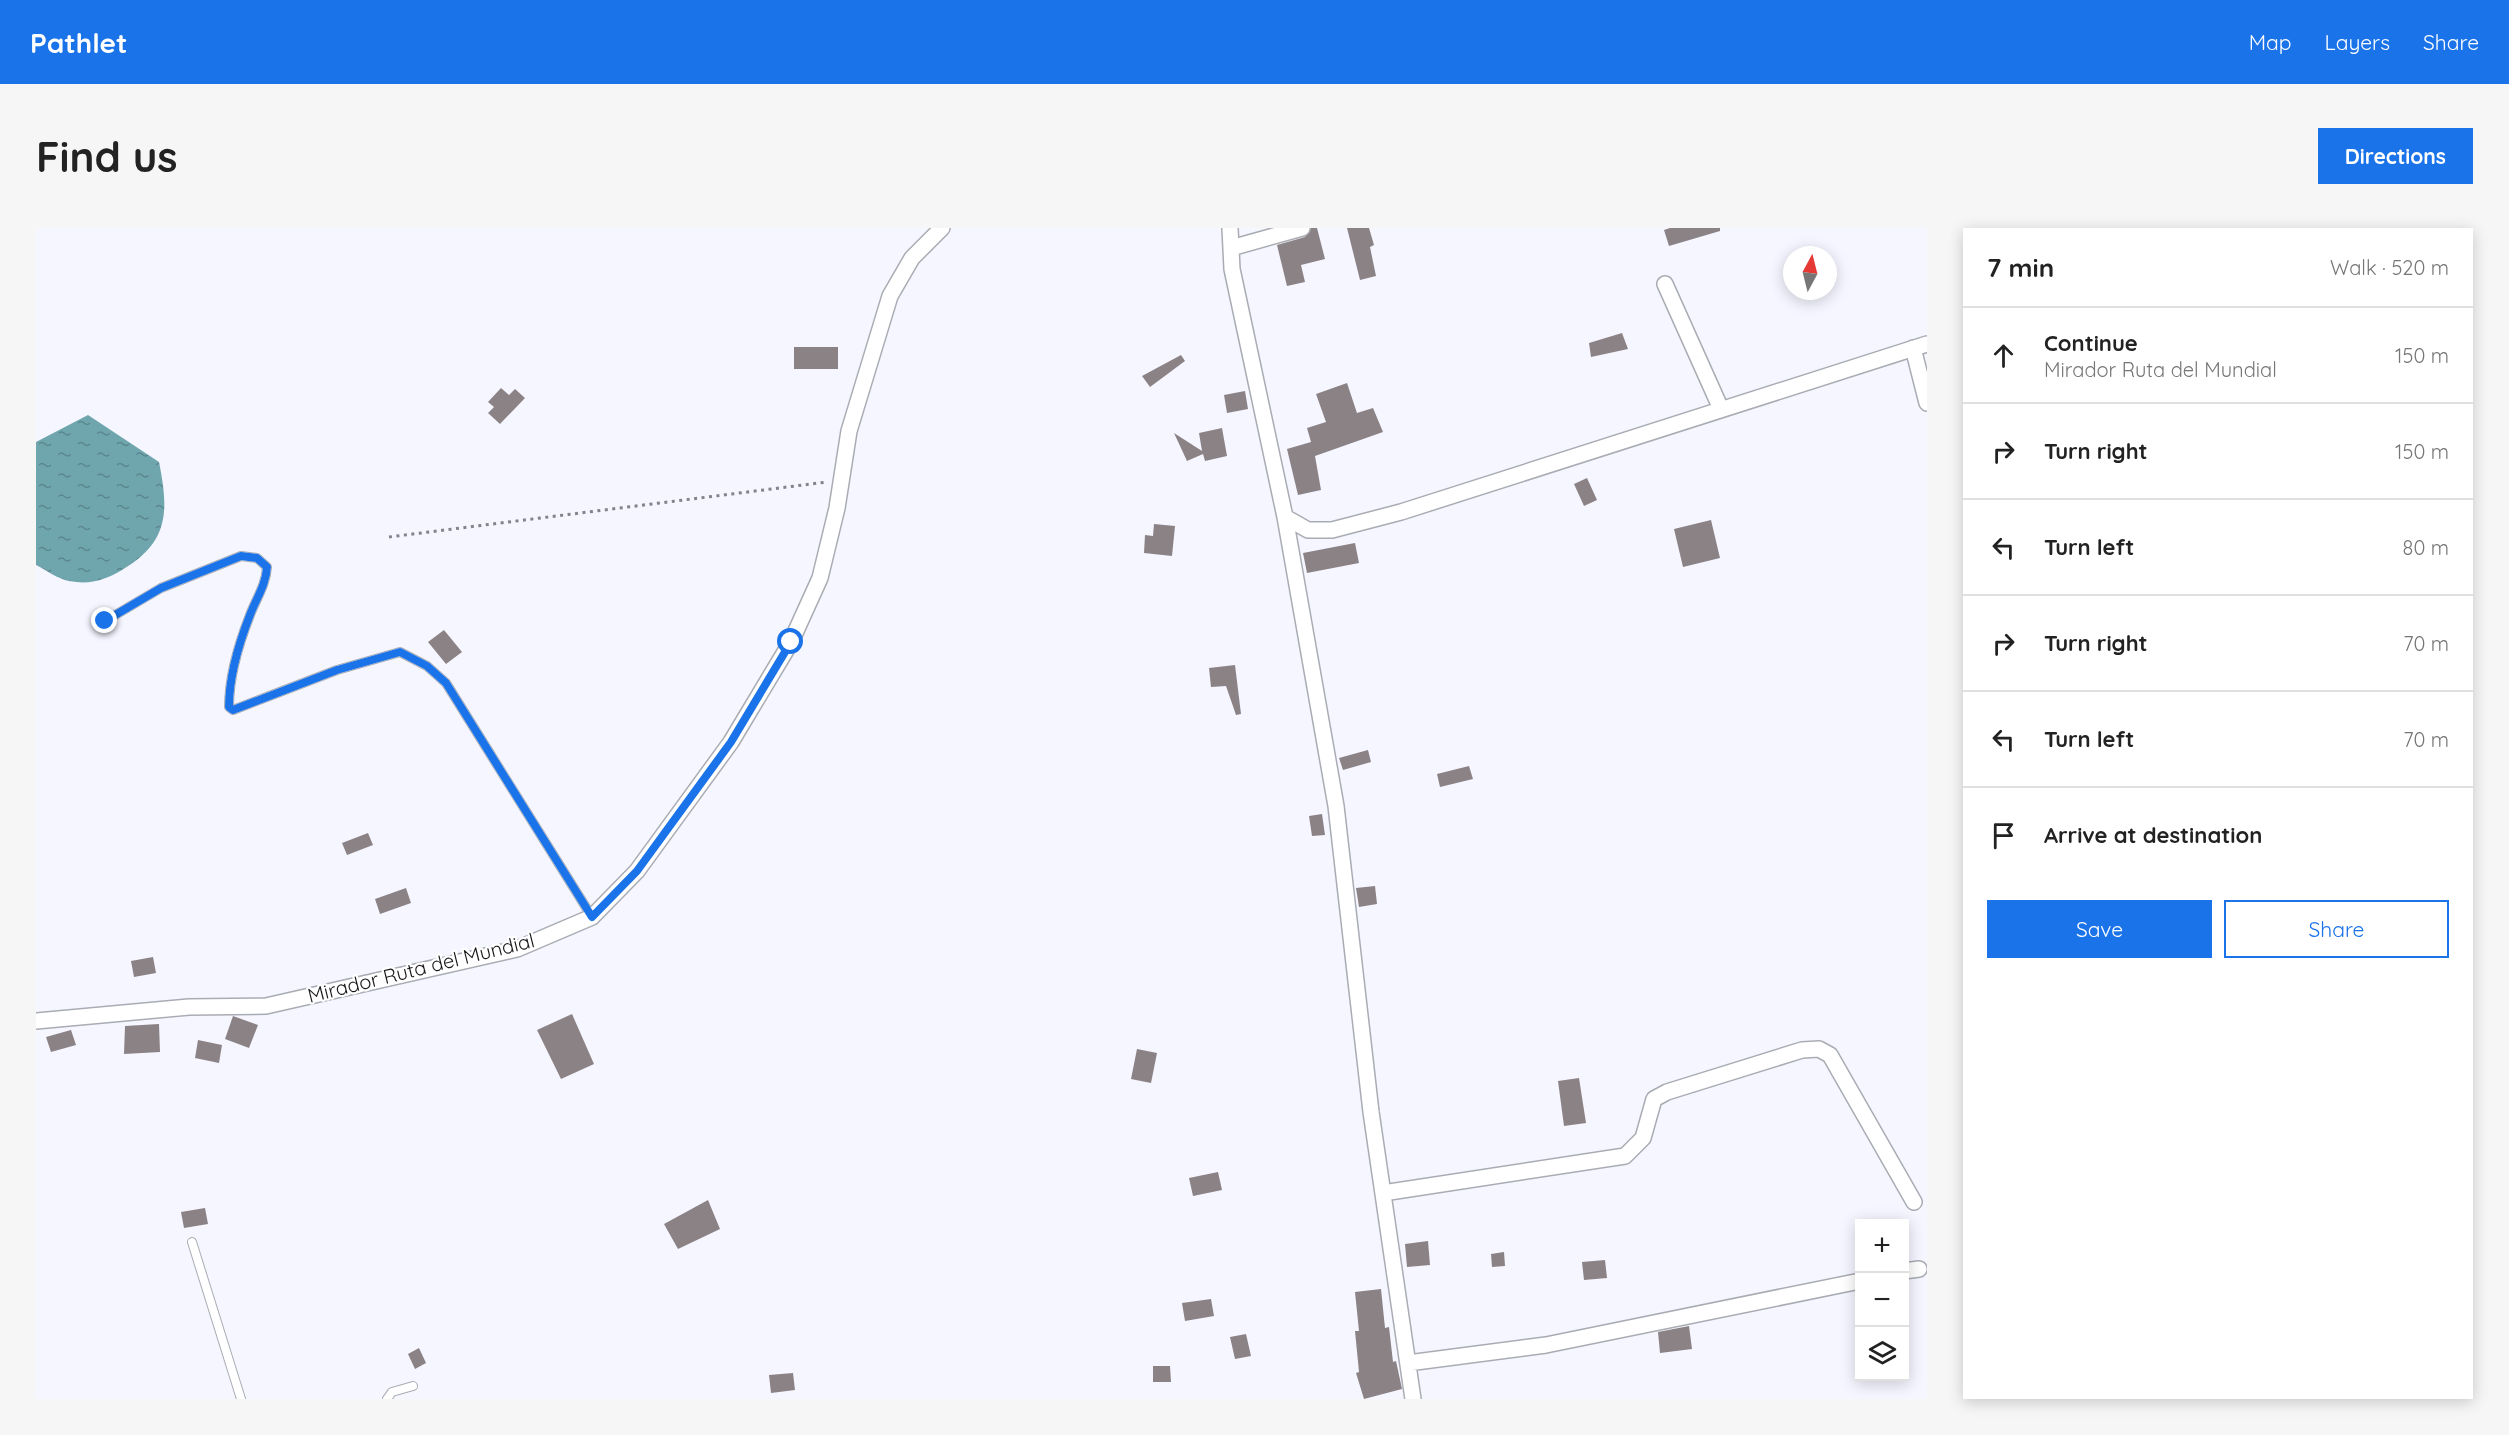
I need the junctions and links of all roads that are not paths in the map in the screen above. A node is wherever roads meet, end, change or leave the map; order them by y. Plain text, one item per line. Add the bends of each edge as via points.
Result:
1 (942, 228) edge
2 (1230, 228) edge
3 (1302, 228) edge
4 (1231, 248) junction
5 (1665, 284) dead end
6 (1920, 346) edge
7 (1927, 403) edge
8 (1721, 409) junction
9 (1285, 517) junction
10 (105, 621) dead end
11 (592, 917) junction
12 (36, 1021) edge
13 (1383, 1193) junction
14 (1914, 1202) dead end
15 (192, 1242) dead end
16 (1855, 1282) edge
17 (1408, 1363) junction
18 (413, 1386) dead end
19 (241, 1399) edge
20 (387, 1399) edge
21 (1413, 1399) edge

1 - 11 street, Mirador Ruta del Mundial via 912,258 890,296 849,431 820,578 791,642 731,742 637,871
2 - 4 street
3 - 4 street
4 - 9 street via 1232,269
5 - 8 street
6 - 7 street
6 - 8 street
8 - 9 street via 1401,512 1332,530 1308,530
9 - 13 street via 1336,806
10 - 11 lane via 161,588 241,556 257,558 267,567 267,578 249,616 237,656 229,707 233,710 337,670 400,652 427,666 446,683
11 - 12 street, Mirador Ruta del Mundial via 517,949 266,1006 189,1007
13 - 14 street via 1625,1156 1643,1138 1654,1100 1667,1092 1802,1050 1819,1049 1830,1055
13 - 17 street
15 - 19 lane
16 - 17 street via 1546,1345
17 - 21 street
18 - 20 lane via 392,1392

